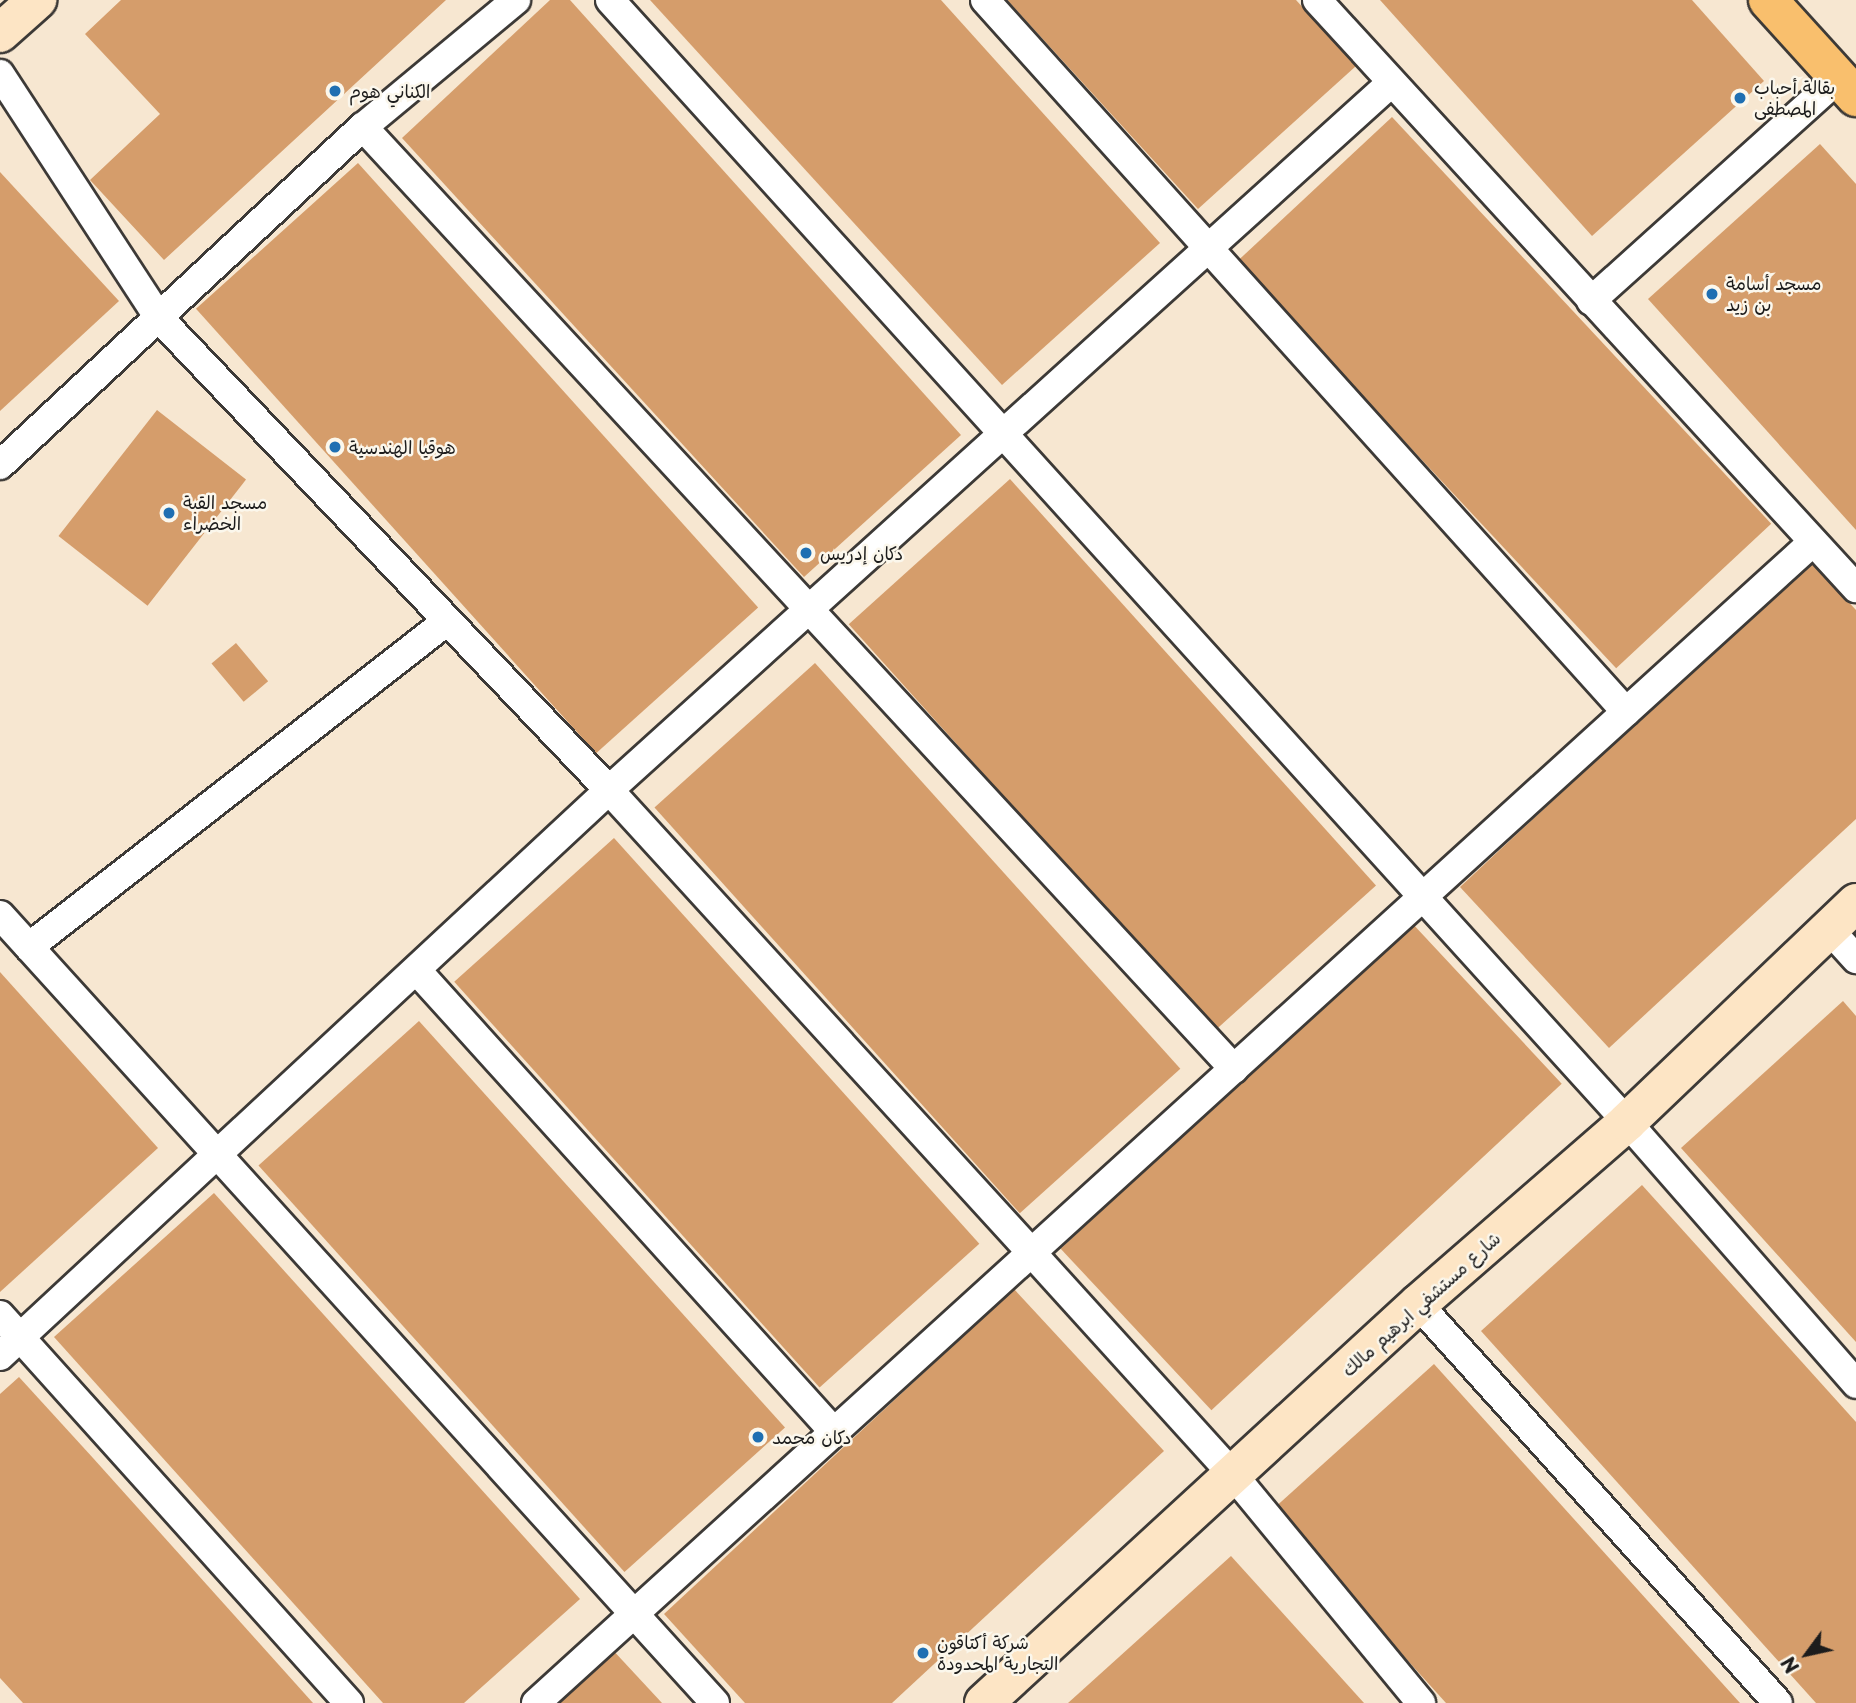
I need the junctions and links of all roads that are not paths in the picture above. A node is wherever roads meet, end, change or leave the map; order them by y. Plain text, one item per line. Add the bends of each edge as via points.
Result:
1 (37, 0) edge
2 (516, 0) edge
3 (610, 0) edge
4 (985, 0) edge
5 (1317, 0) edge
6 (1768, 0) edge
7 (0, 33) edge
8 (0, 74) edge
9 (1391, 83) junction
10 (1848, 87) edge
11 (363, 127) junction
12 (1209, 250) junction
13 (1591, 300) junction
14 (159, 318) junction
15 (1005, 436) junction
16 (0, 465) edge
17 (1814, 542) junction
18 (1856, 588) edge
19 (812, 612) junction
20 (447, 621) junction
21 (1626, 712) junction
22 (609, 790) junction
23 (1423, 897) junction
24 (1856, 903) edge
25 (0, 915) edge
26 (1828, 928) junction
27 (29, 947) junction
28 (1856, 959) edge
29 (419, 973) junction
30 (1234, 1069) junction
31 (1628, 1122) junction
32 (221, 1154) junction
33 (1031, 1252) junction
34 (1418, 1304) junction
35 (0, 1315) edge
36 (21, 1337) junction
37 (0, 1356) edge
38 (1856, 1384) edge
39 (834, 1432) junction
40 (1234, 1476) junction
41 (635, 1614) junction
42 (994, 1700) edge
43 (349, 1703) edge
44 (536, 1703) edge
45 (715, 1703) edge
46 (1421, 1703) edge
47 (1778, 1703) edge

1 - 7 street
2 - 11 street
3 - 15 street
4 - 12 street
5 - 9 street
6 - 10 highway
8 - 14 street
9 - 12 street
9 - 13 street
10 - 13 street
11 - 14 street
11 - 19 street
12 - 15 street
12 - 21 street
13 - 17 street
14 - 16 street
14 - 20 street
15 - 19 street
15 - 23 street
17 - 18 street
17 - 21 street
19 - 22 street
19 - 30 street
20 - 22 street
20 - 27 street
21 - 23 street
22 - 29 street
22 - 33 street
23 - 30 street
23 - 31 street
24 - 26 street, شارع مستشفي ابرهيم مالك
25 - 27 street
26 - 28 street
26 - 31 street, شارع مستشفي ابرهيم مالك
27 - 32 street
29 - 32 street
29 - 39 street
30 - 33 street
31 - 34 street, شارع مستشفي ابرهيم مالك
31 - 38 street
32 - 36 street
32 - 41 street
33 - 39 street
33 - 40 street
34 - 40 street, شارع مستشفي ابرهيم مالك
34 - 47 street
35 - 36 street
36 - 37 street
36 - 43 street
39 - 41 street
40 - 42 street, شارع مستشفي ابرهيم مالك
40 - 46 street
41 - 44 street
41 - 45 street

